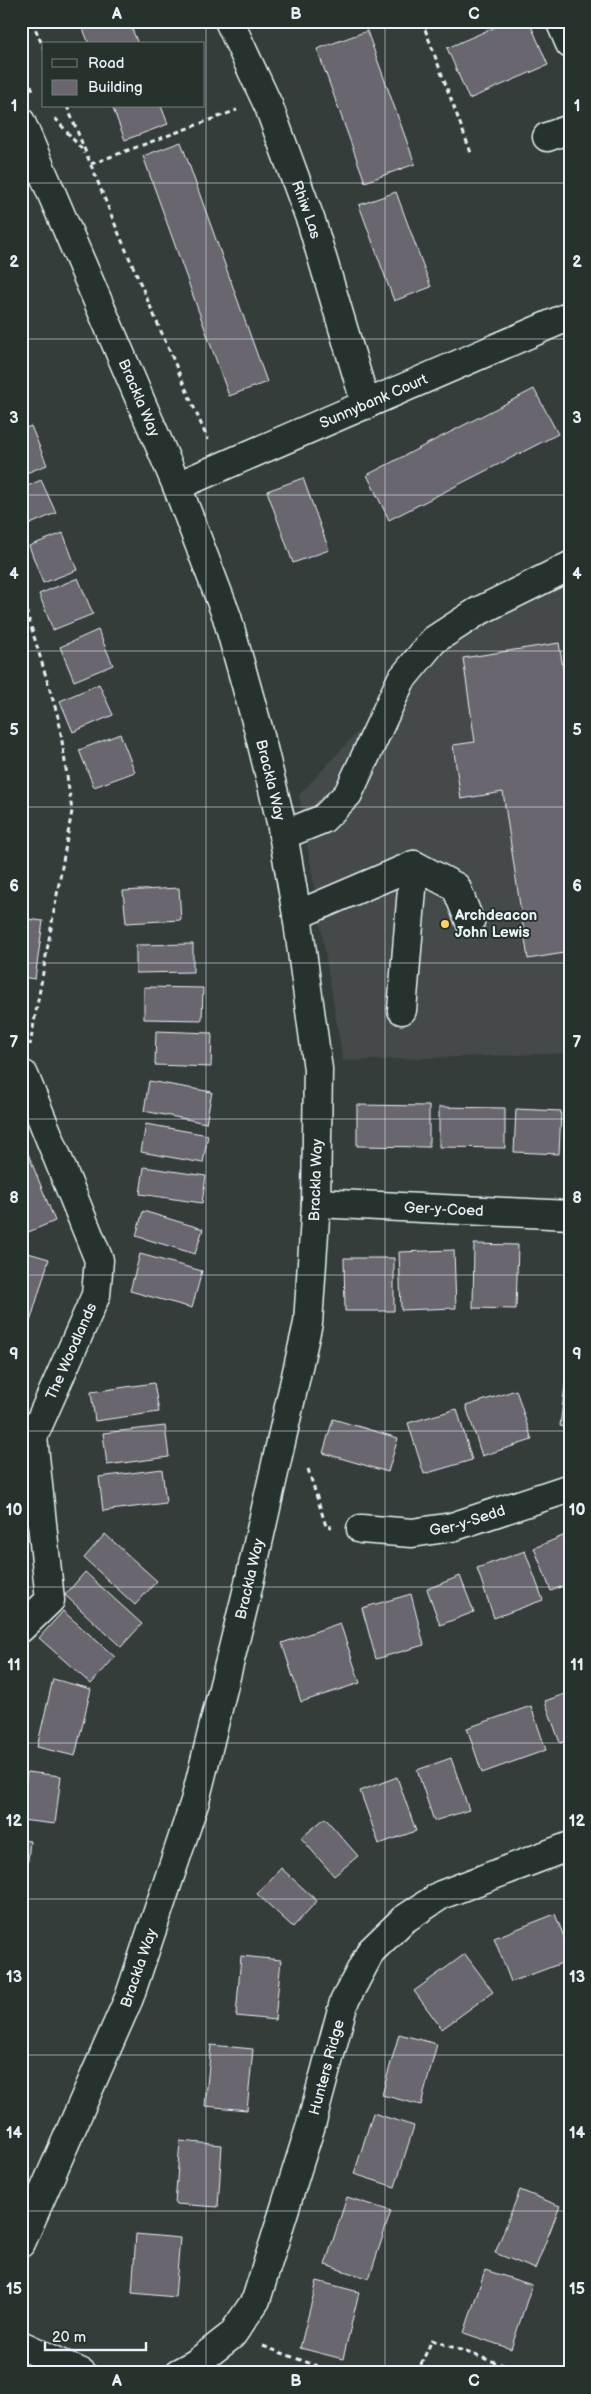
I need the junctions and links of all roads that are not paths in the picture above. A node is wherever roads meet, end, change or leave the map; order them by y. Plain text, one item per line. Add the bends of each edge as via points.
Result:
1 (229, 21) edge
2 (560, 21) edge
3 (570, 44) edge
4 (21, 122) edge
5 (570, 316) edge
6 (366, 405) junction
7 (177, 486) junction
8 (570, 566) edge
9 (283, 834) junction
10 (414, 865) junction
11 (298, 915) junction
12 (470, 922) dead end
13 (402, 1010) dead end
14 (24, 1075) road end
15 (316, 1203) junction
16 (570, 1215) edge
17 (570, 1488) edge
18 (363, 1529) road end
19 (21, 1628) edge
20 (570, 1846) edge
21 (21, 2243) edge
22 (21, 2345) edge
23 (82, 2373) edge
24 (178, 2373) edge

1 - 6 street, Rhiw Las via 265,99 312,224
2 - 3 street
4 - 7 street, Brackla Way
5 - 6 street, Sunnybank Court
6 - 7 street, Sunnybank Court
7 - 9 street, Brackla Way via 227,617
8 - 9 street via 477,612 434,640 401,680 348,794 323,819
9 - 11 street, Brackla Way
10 - 11 street
10 - 12 street via 456,887
10 - 13 street
11 - 15 street, Brackla Way via 318,1069
14 - 19 street, The Woodlands via 99,1260 96,1295 33,1437 50,1600
15 - 16 street, Ger-y-Coed
15 - 21 street, Brackla Way via 308,1323 195,1801 130,1998
17 - 18 street, Ger-y-Sedd via 452,1527 412,1533
20 - 24 street, Hunters Ridge via 441,1895 403,1920 371,1951 344,2002 312,2125 256,2300 232,2335
22 - 23 street

